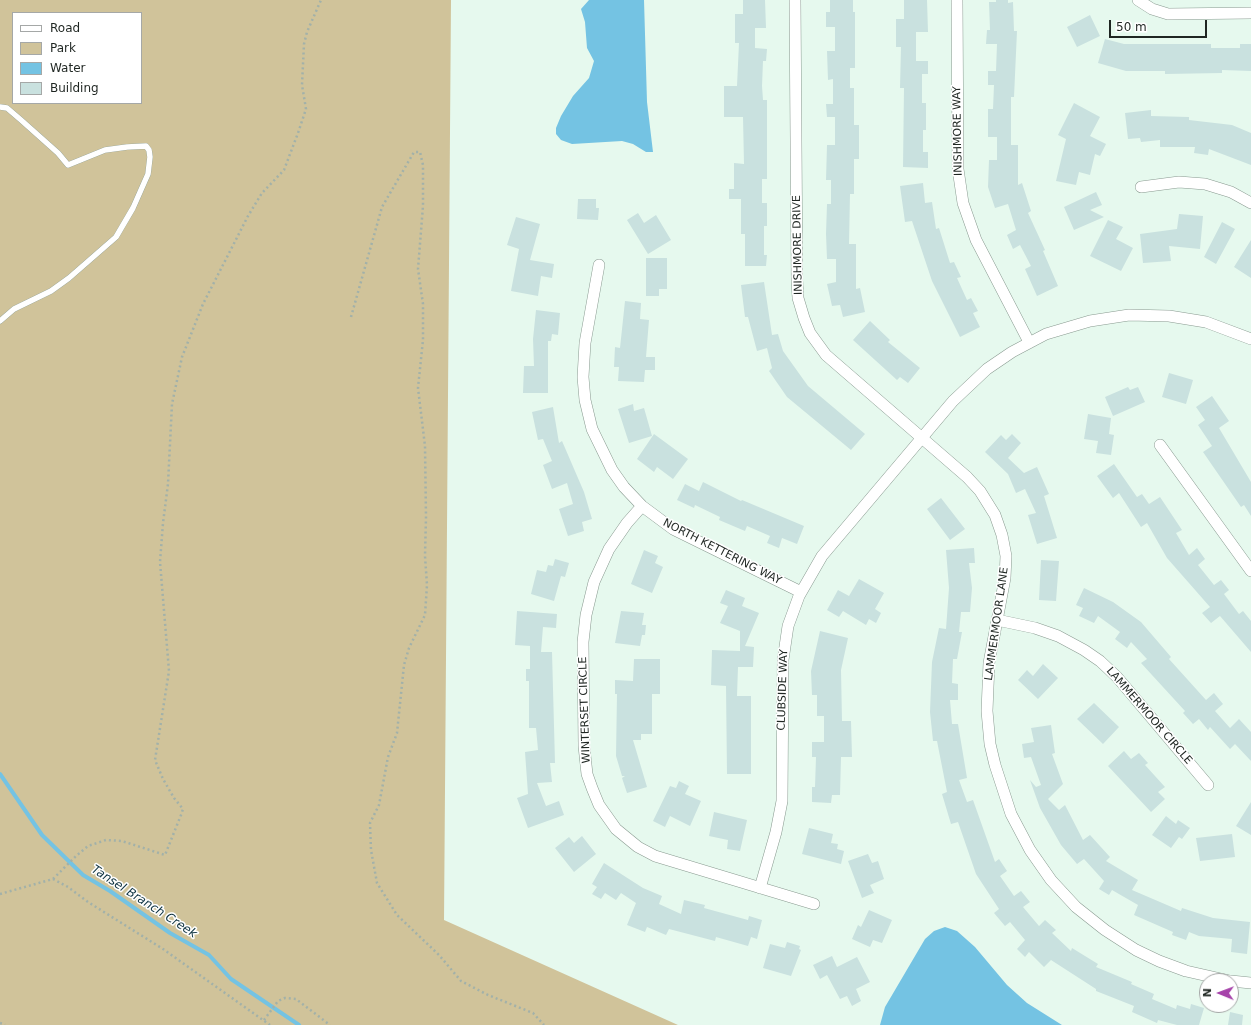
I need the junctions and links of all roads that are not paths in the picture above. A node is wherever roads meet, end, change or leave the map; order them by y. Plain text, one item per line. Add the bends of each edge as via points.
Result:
1 (795, 0) edge
2 (957, 0) edge
3 (1138, 0) edge
4 (1251, 14) edge
5 (0, 107) edge
6 (1141, 187) dead end
7 (1251, 203) edge
8 (599, 265) dead end
9 (0, 321) edge
10 (1251, 339) edge
11 (1029, 342) junction
12 (921, 439) junction
13 (1160, 445) dead end
14 (642, 506) junction
15 (1251, 571) edge
16 (801, 592) junction
17 (997, 620) junction
18 (1208, 785) dead end
19 (760, 888) junction
20 (814, 904) dead end
21 (1199, 974) edge
22 (1239, 982) edge
23 (1251, 983) edge

1 - 12 street, INISHMORE DRIVE via 798,298 810,333 826,355
2 - 11 street, INISHMORE WAY via 958,169 963,203 976,240
3 - 4 street via 1152,9 1168,14
5 - 9 lane via 7,108 68,165 105,150 146,146 150,150 148,174 133,208 116,237 52,291 14,309
6 - 7 street via 1179,182 1200,183 1226,190
8 - 14 street, NORTH KETTERING WAY via 583,353 585,400 592,429 608,463 624,487
10 - 11 street, CLUBSIDE WAY via 1199,321 1142,315 1083,322
11 - 12 street, CLUBSIDE WAY via 997,361 972,382
12 - 16 street, CLUBSIDE WAY via 822,556
12 - 17 street, LAMMERMOOR LANE via 971,481 995,515 1006,556 1004,588
13 - 15 street
14 - 16 street, NORTH KETTERING WAY via 673,529
14 - 19 street, WINTERSET CIRCLE via 609,549 594,582 586,615 583,664 587,774 603,811 616,828 638,847 665,860
16 - 19 street, CLUBSIDE WAY via 788,626 783,660 782,800
17 - 18 street, LAMMERMOOR CIRCLE via 1058,636 1100,661 1117,677
17 - 21 street, LAMMERMOOR LANE via 988,674 987,711 990,744 1005,801 1030,850 1051,880 1069,899 1111,935 1165,963
19 - 20 street, WINTERSET CIRCLE
22 - 23 street, LAMMERMOOR LANE

